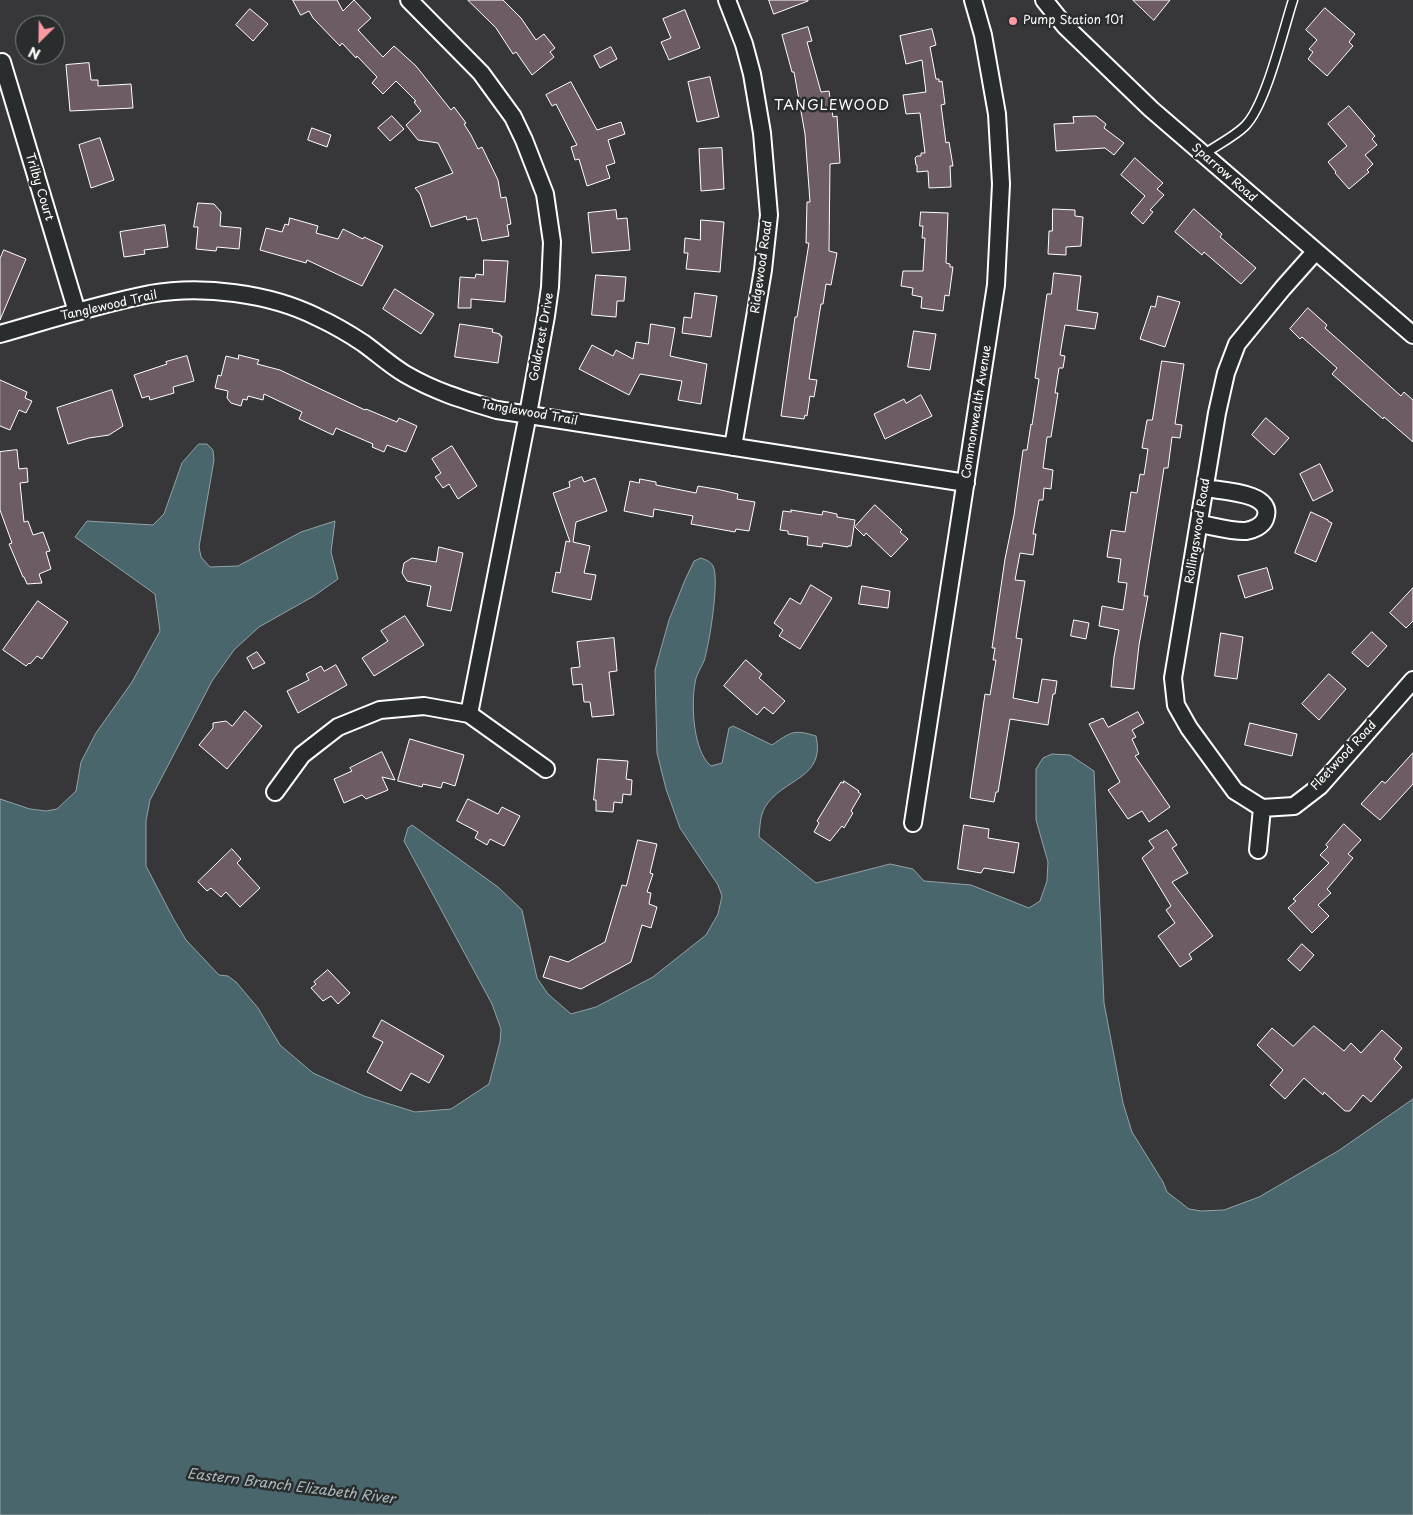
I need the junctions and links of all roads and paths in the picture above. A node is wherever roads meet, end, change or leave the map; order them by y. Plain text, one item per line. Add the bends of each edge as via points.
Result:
1 (410, 0) edge
2 (727, 0) edge
3 (973, 0) edge
4 (1044, 0) edge
5 (1293, 0) edge
6 (2, 62) dead end
7 (1203, 154) junction
8 (1315, 252) junction
9 (77, 312) junction
10 (0, 334) edge
11 (1413, 336) edge
12 (528, 414) junction
13 (733, 447) junction
14 (966, 483) junction
15 (1205, 488) junction
16 (1200, 524) junction
17 (1413, 680) edge
18 (469, 714) junction
19 (546, 769) dead end
20 (275, 792) dead end
21 (1262, 808) junction
22 (913, 823) dead end
23 (1258, 850) dead end

1 - 12 street, Goldcrest Drive via 498,95 524,140 545,194 552,242 550,287
2 - 13 street, Ridgewood Road via 752,74 762,133 769,215 763,270
3 - 14 street, Commonwealth Avenue via 983,35 997,114 1001,184 996,285
4 - 7 street, Sparrow Road via 1100,60
5 - 7 lane via 1265,89 1253,115 1244,127
6 - 9 street, Trilby Court
7 - 8 street, Sparrow Road
8 - 11 street, Sparrow Road
8 - 15 street, Rollingswood Road via 1237,344 1217,413
9 - 10 street, Tanglewood Trail
9 - 12 street, Tanglewood Trail via 151,294 193,290 276,301 316,316 362,342 404,374 449,396 497,410
12 - 13 street, Tanglewood Trail
12 - 18 street, Goldcrest Drive
13 - 14 street, Tanglewood Trail
14 - 22 street, Commonwealth Avenue
15 - 16 street, Rollingswood Road
15 - 16 street via 1256,498 1263,504 1266,517 1262,524 1246,531
16 - 21 street, Rollingswood Road via 1173,678 1176,706 1188,728 1235,791
17 - 21 street, Fleetwood Road via 1320,786 1294,806
18 - 19 street
18 - 20 street via 424,706 380,710 338,727 302,755
21 - 23 street

